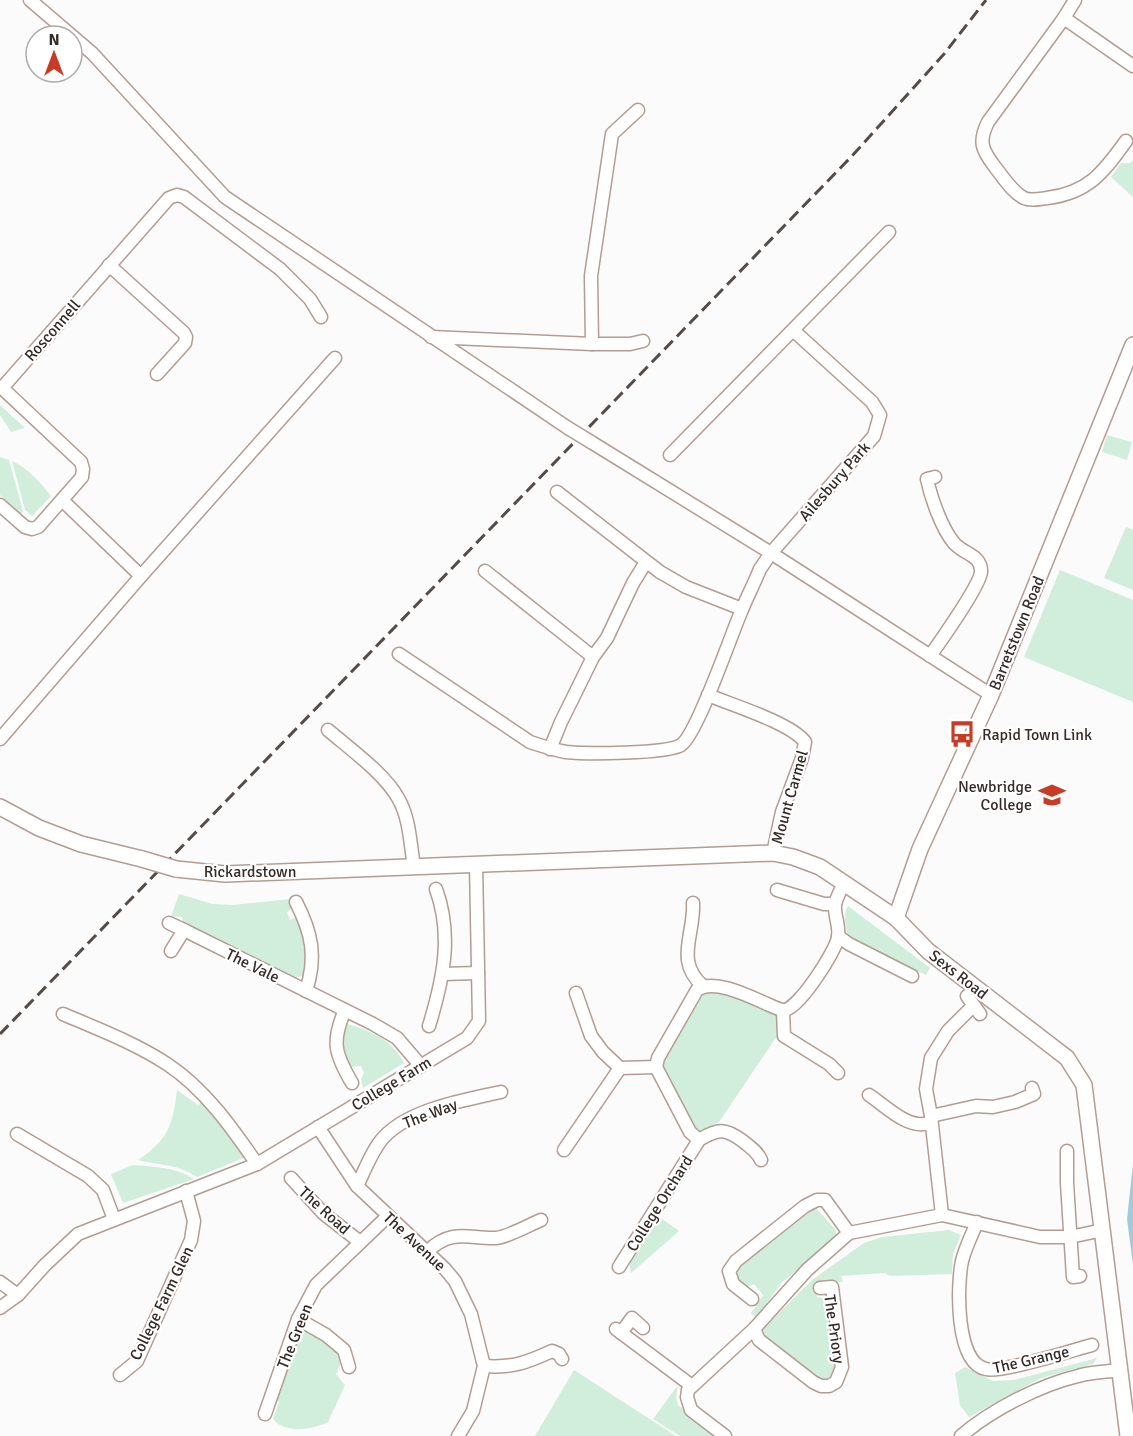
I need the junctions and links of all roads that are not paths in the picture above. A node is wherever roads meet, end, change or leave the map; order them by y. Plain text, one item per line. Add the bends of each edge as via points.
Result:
1 (30, 0) edge
2 (1075, 0) edge
3 (1064, 18) junction
4 (1133, 66) edge
5 (638, 110) dead end
6 (1126, 141) dead end
7 (889, 232) dead end
8 (109, 265) junction
9 (321, 318) dead end
10 (794, 331) junction
11 (431, 337) junction
12 (643, 341) dead end
13 (592, 344) junction
14 (1133, 345) edge
15 (335, 358) dead end
16 (158, 374) dead end
17 (670, 454) dead end
18 (935, 477) dead end
19 (557, 492) dead end
20 (62, 500) junction
21 (0, 505) edge
22 (771, 553) junction
23 (646, 562) junction
24 (485, 571) dead end
25 (141, 576) junction
26 (742, 609) junction
27 (399, 654) dead end
28 (930, 656) junction
29 (593, 657) junction
30 (991, 694) junction
31 (708, 695) junction
32 (328, 730) dead end
33 (0, 740) edge
34 (550, 749) junction
35 (0, 807) edge
36 (773, 853) junction
37 (476, 864) junction
38 (414, 866) junction
39 (844, 883) junction
40 (436, 889) dead end
41 (777, 890) dead end
42 (296, 902) dead end
43 (693, 903) dead end
44 (835, 904) junction
45 (896, 918) junction
46 (169, 923) dead end
47 (184, 930) junction
48 (838, 936) junction
49 (171, 951) dead end
50 (478, 973) junction
51 (443, 974) junction
52 (912, 976) dead end
53 (703, 986) junction
54 (306, 991) junction
55 (576, 993) dead end
56 (973, 1005) dead end
57 (345, 1010) junction
58 (783, 1011) junction
59 (63, 1014) dead end
60 (429, 1026) dead end
61 (421, 1066) junction
62 (656, 1067) junction
63 (620, 1068) junction
64 (838, 1073) dead end
65 (352, 1083) dead end
66 (1032, 1088) dead end
67 (501, 1092) dead end
68 (869, 1095) dead end
69 (931, 1119) junction
70 (318, 1127) junction
71 (17, 1134) dead end
72 (699, 1140) junction
73 (564, 1150) dead end
74 (1070, 1159) dead end
75 (761, 1160) dead end
76 (257, 1164) junction
77 (291, 1178) dead end
78 (357, 1186) junction
79 (186, 1191) junction
80 (942, 1215) junction
81 (388, 1216) junction
82 (114, 1219) junction
83 (541, 1220) dead end
84 (977, 1222) junction
85 (1103, 1230) junction
86 (849, 1233) junction
87 (1070, 1237) junction
88 (360, 1242) junction
89 (428, 1251) junction
90 (619, 1266) dead end
91 (1080, 1276) dead end
92 (0, 1282) edge
93 (819, 1288) dead end
94 (18, 1295) junction
95 (752, 1299) dead end
96 (0, 1308) edge
97 (298, 1319) junction
98 (643, 1328) dead end
99 (754, 1329) junction
100 (1092, 1345) dead end
101 (562, 1359) dead end
102 (484, 1366) junction
103 (349, 1367) dead end
104 (1120, 1370) junction
105 (120, 1375) dead end
106 (692, 1386) junction
107 (265, 1414) dead end
108 (458, 1436) edge
109 (725, 1436) edge
110 (961, 1436) edge
111 (1128, 1436) edge

1 - 11 street via 92,53 225,197
2 - 3 street
3 - 4 street
3 - 6 street via 988,122 981,135 985,153 1012,188 1024,198 1034,199 1074,192 1090,183 1106,170
5 - 13 street via 612,134 591,276
7 - 10 street
8 - 9 street, Rosconnell via 169,198 177,195 280,269 310,299
8 - 16 street via 186,337
8 - 20 street, Rosconnell via 2,388 81,462 82,477
10 - 17 street
10 - 22 street, Ailesbury Park via 872,402 880,415 874,436
11 - 13 street
11 - 22 street, bridge via 568,428
12 - 13 street
14 - 30 street, Barretstown Road
15 - 25 street
18 - 28 street via 927,479 942,522 955,545 975,557 981,570 972,592
19 - 23 street
20 - 21 street, Rosconnell via 32,529
20 - 25 street
22 - 26 street
22 - 28 street
23 - 26 street via 686,587
23 - 29 street
24 - 29 street
25 - 33 street
26 - 31 street
27 - 34 street via 530,742
28 - 30 street
29 - 34 street
30 - 45 street, Barretstown Road via 920,849
31 - 34 street via 690,734 677,747 607,752
31 - 36 street, Mount Carmel via 788,728 805,742
32 - 38 street via 389,785 399,799
35 - 38 street, Rickardstown, bridge via 81,844 176,869 225,874
36 - 37 street, Sexs Road
36 - 39 street, Sexs Road via 819,867
37 - 38 street, Rickardstown
37 - 50 street, College Farm
39 - 44 street
39 - 45 street, Sexs Road
40 - 51 street via 443,908
41 - 44 street
42 - 54 street via 311,939 312,962
43 - 53 street via 687,952 689,970
44 - 48 street
45 - 85 street, Sexs Road via 928,951 1067,1058 1084,1085
46 - 47 street, The Vale
47 - 49 street
47 - 54 street, The Vale
48 - 52 street
48 - 58 street via 834,950 799,1001
50 - 51 street
50 - 61 street, College Farm via 479,1020 467,1038
51 - 60 street
53 - 58 street via 741,993
53 - 62 street via 691,999
54 - 57 street, The Vale
55 - 63 street via 591,1036
56 - 69 street via 948,1032 931,1059 926,1089
57 - 61 street, The Vale via 397,1038
57 - 65 street via 335,1043
58 - 64 street via 784,1036
59 - 76 street via 169,1065 205,1096
61 - 70 street, College Farm
62 - 63 street
62 - 72 street, College Orchard via 690,1132
63 - 73 street
66 - 69 street via 1034,1094 1015,1102 953,1109
67 - 78 street, The Way via 457,1102 398,1125 382,1138
68 - 69 street via 897,1109 908,1122 924,1125
69 - 80 street
70 - 76 street, College Farm
70 - 78 street, The Avenue
71 - 82 street via 88,1176 103,1190
72 - 75 street, College Orchard via 711,1132 734,1134 758,1152
72 - 90 street, College Orchard
74 - 87 street
76 - 79 street, College Farm
77 - 88 street, The Road via 322,1213
78 - 81 street, The Avenue
79 - 82 street, College Farm
79 - 105 street, College Farm Glen via 194,1221 191,1240 137,1361
80 - 84 street
80 - 86 street
81 - 88 street, The Green
81 - 89 street, The Avenue
82 - 94 street, College Farm via 78,1234
83 - 89 street via 498,1238 451,1237
84 - 87 street via 1040,1237
84 - 100 street, The Grange via 962,1260 960,1284 963,1338 977,1367 988,1370 1073,1355
85 - 87 street
85 - 104 street, Sexs Road
86 - 95 street via 825,1200 805,1206 736,1261 729,1271 733,1284
86 - 99 street via 789,1288
87 - 91 street via 1073,1277
88 - 97 street, The Green via 316,1285
89 - 102 street, The Avenue via 455,1281 471,1314
92 - 94 street
93 - 99 street, The Priory via 832,1287 842,1367 836,1382 821,1386 759,1340
94 - 96 street, College Farm
97 - 103 street via 344,1350
97 - 107 street, The Green
98 - 106 street via 629,1315 619,1331
99 - 106 street
101 - 102 street via 552,1351 507,1367
102 - 108 street, The Avenue via 473,1411
104 - 110 street via 1078,1376 1035,1391
104 - 111 street, Sexs Road
106 - 109 street via 687,1397 691,1410

